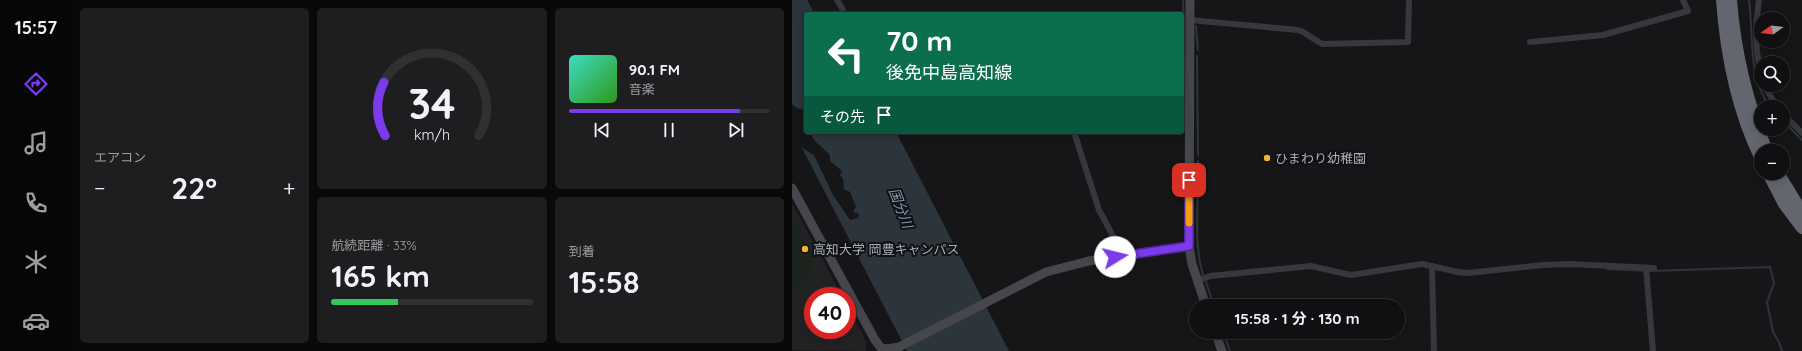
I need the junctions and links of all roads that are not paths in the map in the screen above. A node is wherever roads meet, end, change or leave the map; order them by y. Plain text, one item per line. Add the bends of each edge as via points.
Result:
1 (837, 0) edge
2 (1190, 0) edge
3 (1410, 0) edge
4 (1683, 0) edge
5 (1722, 0) edge
6 (1731, 0) edge
7 (1759, 0) edge
8 (843, 10) dead end
9 (1190, 20) junction
10 (1530, 42) dead end
11 (1757, 56) edge
12 (1790, 121) edge
13 (1802, 133) edge
14 (1075, 134) edge
15 (1754, 144) edge
16 (1764, 144) edge
17 (1772, 180) edge
18 (1782, 180) edge
19 (792, 188) edge
20 (1802, 212) edge
21 (1802, 228) edge
22 (1189, 246) junction
23 (1115, 257) junction
24 (1432, 266) junction
25 (1646, 268) junction
26 (1654, 268) dead end
27 (1198, 281) junction
28 (1204, 299) edge
29 (1218, 339) edge
30 (880, 350) edge
31 (1222, 351) edge
32 (1434, 351) edge
33 (1653, 351) edge

1 - 8 street
2 - 9 street
3 - 9 street via 1408,42 1322,44 1298,30
4 - 10 street via 1688,11 1603,35
5 - 15 highway via 1736,90
6 - 16 highway via 1741,70
7 - 11 street via 1756,21
9 - 22 street
12 - 13 street
14 - 23 street via 1099,210 1113,236
17 - 21 highway via 1784,204
18 - 20 highway
19 - 30 street
22 - 23 street
22 - 27 street
23 - 30 street via 1046,272 904,345
24 - 25 street via 1468,273 1569,264
24 - 27 street via 1422,264 1351,275 1311,266 1210,276
24 - 32 street
25 - 26 street
25 - 33 street
27 - 28 street
29 - 31 street

